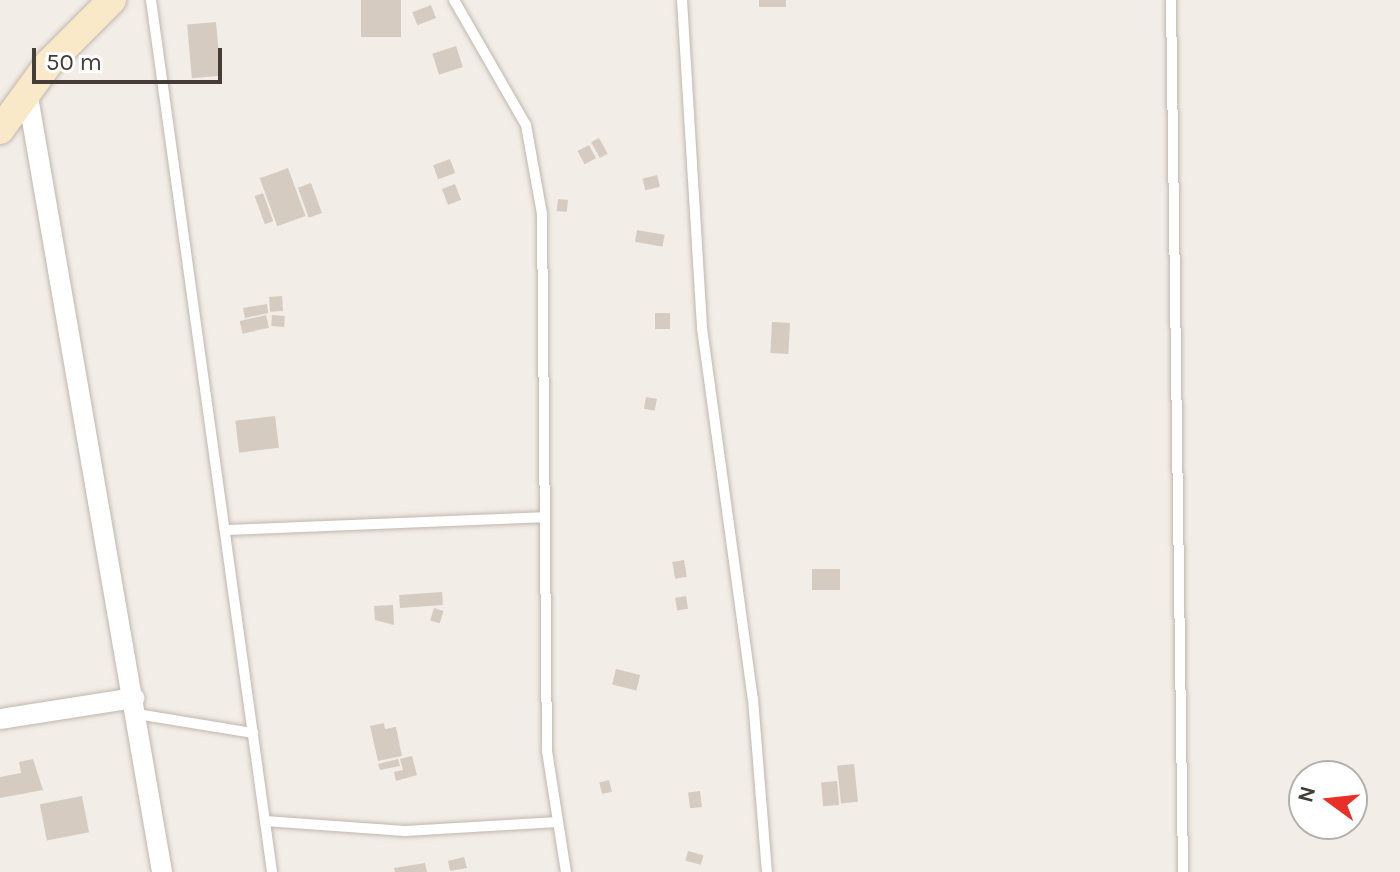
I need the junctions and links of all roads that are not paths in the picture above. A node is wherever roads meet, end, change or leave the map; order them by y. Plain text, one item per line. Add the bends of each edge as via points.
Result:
1 (112, 0) edge
2 (151, 0) edge
3 (454, 0) edge
4 (682, 0) edge
5 (1171, 0) edge
6 (27, 91) junction
7 (0, 130) edge
8 (544, 517) junction
9 (226, 530) junction
10 (136, 706) junction
11 (0, 719) edge
12 (253, 733) junction
13 (265, 821) junction
14 (558, 822) junction
15 (162, 872) edge
16 (272, 872) edge
17 (566, 872) edge
18 (767, 872) edge
19 (1183, 872) edge

1 - 6 main road
2 - 9 lane
3 - 8 lane via 526,125 542,214
4 - 18 lane via 702,328 753,699
5 - 19 lane
6 - 7 main road
6 - 10 street
8 - 9 lane
8 - 14 lane via 547,751
9 - 12 lane
10 - 11 street
10 - 12 lane
10 - 15 street
12 - 13 lane
13 - 14 lane via 405,831
13 - 16 lane
14 - 17 lane

